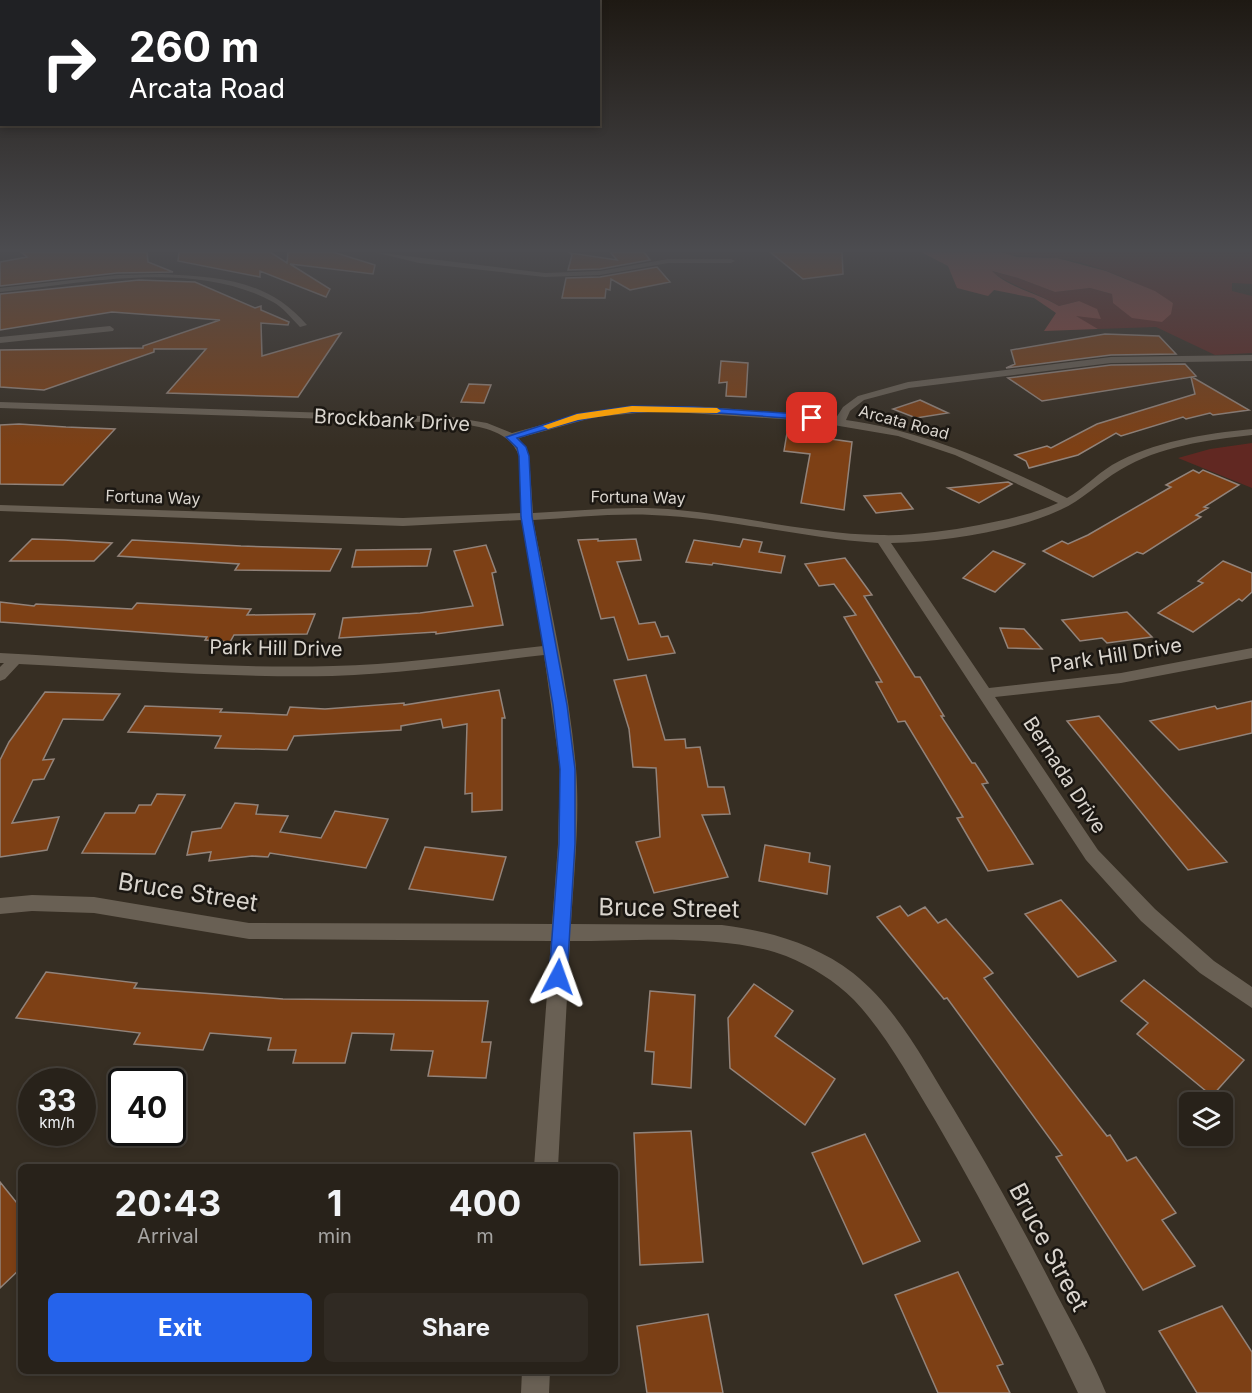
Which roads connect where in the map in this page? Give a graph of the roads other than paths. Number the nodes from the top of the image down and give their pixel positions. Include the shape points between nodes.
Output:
1 (297, 317) edge
2 (303, 325) dead end
3 (110, 329) dead end
4 (0, 340) edge
5 (1252, 358) edge
6 (0, 405) edge
7 (840, 421) junction
8 (1252, 432) edge
9 (510, 437) junction
10 (1067, 503) junction
11 (0, 508) edge
12 (527, 517) junction
13 (882, 539) junction
14 (551, 650) junction
15 (1252, 653) edge
16 (8, 659) edge
17 (0, 676) edge
18 (985, 693) junction
19 (0, 906) edge
20 (561, 933) junction
21 (1252, 999) edge
22 (546, 1164) edge
23 (536, 1374) edge
24 (535, 1393) edge
25 (1092, 1393) edge

1 - 2 street
3 - 4 street
5 - 7 street via 1111,360 908,385 861,398 846,409
6 - 9 street, Brockbank Drive via 452,420 486,426
7 - 9 street, Arcata Road via 694,409 632,409 577,417
7 - 10 street, Arcata Road via 941,446
8 - 10 street, Fortuna Way via 1194,440 1141,456
9 - 12 street via 523,452
10 - 13 street, Fortuna Way via 1001,524
11 - 12 street, Fortuna Way via 339,521
12 - 13 street, Fortuna Way via 606,511 667,512
12 - 14 street
13 - 18 street, Bernada Drive
14 - 16 street, Park Hill Drive via 335,671
14 - 20 street via 568,769
15 - 18 street, Park Hill Drive via 1121,678
16 - 17 street
18 - 21 street, Bernada Drive via 1106,872 1177,941
19 - 20 street, Bruce Street via 90,904 249,931
20 - 22 street
20 - 25 street, Bruce Street via 744,935 791,947 847,982 904,1048 970,1157
23 - 24 street

